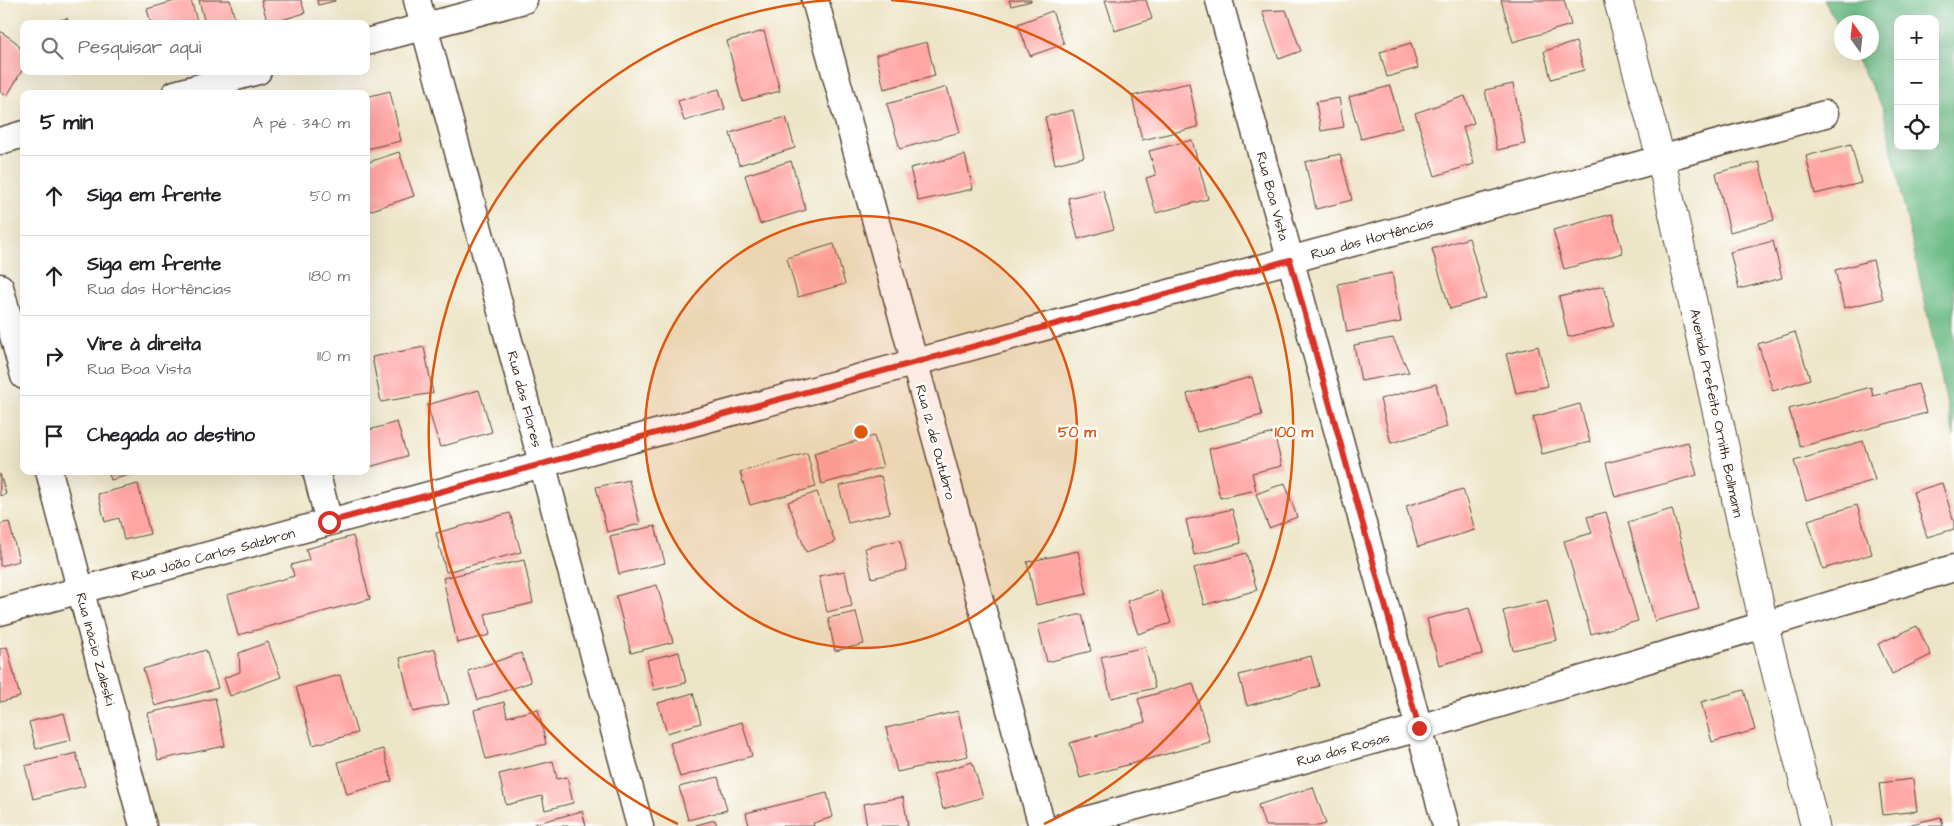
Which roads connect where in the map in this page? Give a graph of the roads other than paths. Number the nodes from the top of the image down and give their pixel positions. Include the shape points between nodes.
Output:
1 (417, 0) edge
2 (524, 0) edge
3 (815, 0) edge
4 (1219, 0) edge
5 (1618, 0) edge
6 (424, 27) junction
7 (370, 41) edge
8 (248, 75) edge
9 (214, 89) edge
10 (1825, 114) dead end
11 (20, 135) edge
12 (0, 141) edge
13 (1661, 159) junction
14 (1290, 260) junction
15 (0, 287) edge
16 (20, 361) edge
17 (914, 362) junction
18 (542, 464) junction
19 (50, 475) edge
20 (317, 475) edge
21 (329, 522) junction
22 (1954, 568) edge
23 (80, 590) junction
24 (0, 612) edge
25 (1764, 625) junction
26 (1419, 728) junction
27 (143, 826) edge
28 (640, 826) edge
29 (1042, 826) edge
30 (1064, 826) edge
31 (1446, 826) edge
32 (1815, 826) edge

1 - 6 street, Rua das Flores
2 - 6 street
3 - 17 street, Rua 12 de Outubro
4 - 14 street, Rua Boa Vista
5 - 13 street, Avenida Prefeito Ornith Bollmann
6 - 7 street
6 - 18 street, Rua das Flores
8 - 9 street
10 - 13 street, Rua das Hortências
11 - 12 street
13 - 14 street, Rua das Hortências
13 - 25 street, Avenida Prefeito Ornith Bollmann
14 - 17 street, Rua das Hortências
14 - 26 street, Rua Boa Vista
15 - 16 street
17 - 18 street, Rua das Hortências
17 - 29 street, Rua 12 de Outubro
18 - 21 street, Rua João Carlos Salzbron
18 - 28 street, Rua das Flores
19 - 23 street, Rua Inácio Zaleski
20 - 21 street
21 - 23 street, Rua João Carlos Salzbron
22 - 25 street, Rua das Rosas
23 - 24 street, Rua João Carlos Salzbron
23 - 27 street, Rua Inácio Zaleski
25 - 26 street, Rua das Rosas
25 - 32 street, Avenida Prefeito Ornith Bollmann
26 - 30 street, Rua das Rosas
26 - 31 street, Rua Boa Vista

